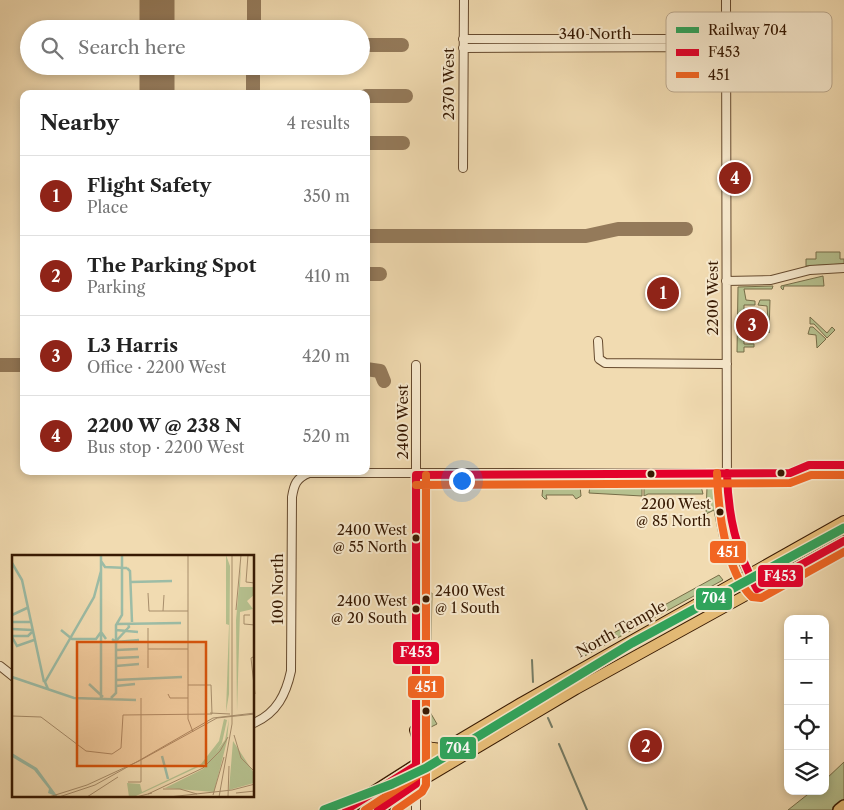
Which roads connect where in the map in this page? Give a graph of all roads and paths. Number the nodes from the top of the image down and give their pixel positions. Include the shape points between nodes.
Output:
1 (464, 0) edge
2 (666, 40) edge
3 (463, 43) junction
4 (666, 47) edge
5 (726, 92) edge
6 (463, 168) dead end
7 (844, 268) edge
8 (726, 281) junction
9 (598, 341) dead end
10 (727, 364) junction
11 (416, 365) dead end
12 (844, 465) edge
13 (727, 473) junction
14 (790, 473) junction
15 (370, 474) edge
16 (305, 475) edge
17 (416, 475) junction
18 (844, 475) edge
19 (844, 520) edge
20 (844, 541) edge
21 (748, 574) junction
22 (757, 589) junction
23 (0, 666) edge
24 (12, 675) edge
25 (255, 722) edge
26 (415, 730) junction
27 (446, 748) junction
28 (415, 766) junction
29 (416, 784) junction
30 (844, 806) edge
31 (346, 810) edge
32 (378, 810) edge
33 (416, 810) edge
34 (839, 810) edge

1 - 3 street, 2370 West
2 - 3 street, 340 North
3 - 4 street, 340 North
3 - 6 street, 2370 West
5 - 8 street, 2200 West
7 - 8 street via 810,270 771,280
8 - 10 street, 2200 West
9 - 10 street via 599,359 605,363
10 - 13 street, 2200 West
11 - 17 street, 2400 West
12 - 14 street via 809,466
13 - 14 street
13 - 17 street
13 - 21 street, 2200 West via 730,527
14 - 18 street
15 - 17 street, 100 North
16 - 25 street, 100 North via 294,485 292,497 291,671 287,690 277,706
17 - 26 street, 2400 West
19 - 21 main road, North Temple
20 - 22 main road, North Temple
21 - 22 street, 2200 West
21 - 27 main road, North Temple
22 - 29 main road, North Temple via 526,718
23 - 24 street
26 - 27 main road via 424,745
26 - 28 street, 2400 West
27 - 28 main road, North Temple
28 - 29 street, 2400 West
28 - 31 highway
29 - 32 highway
29 - 33 street, 2400 West
30 - 34 highway

